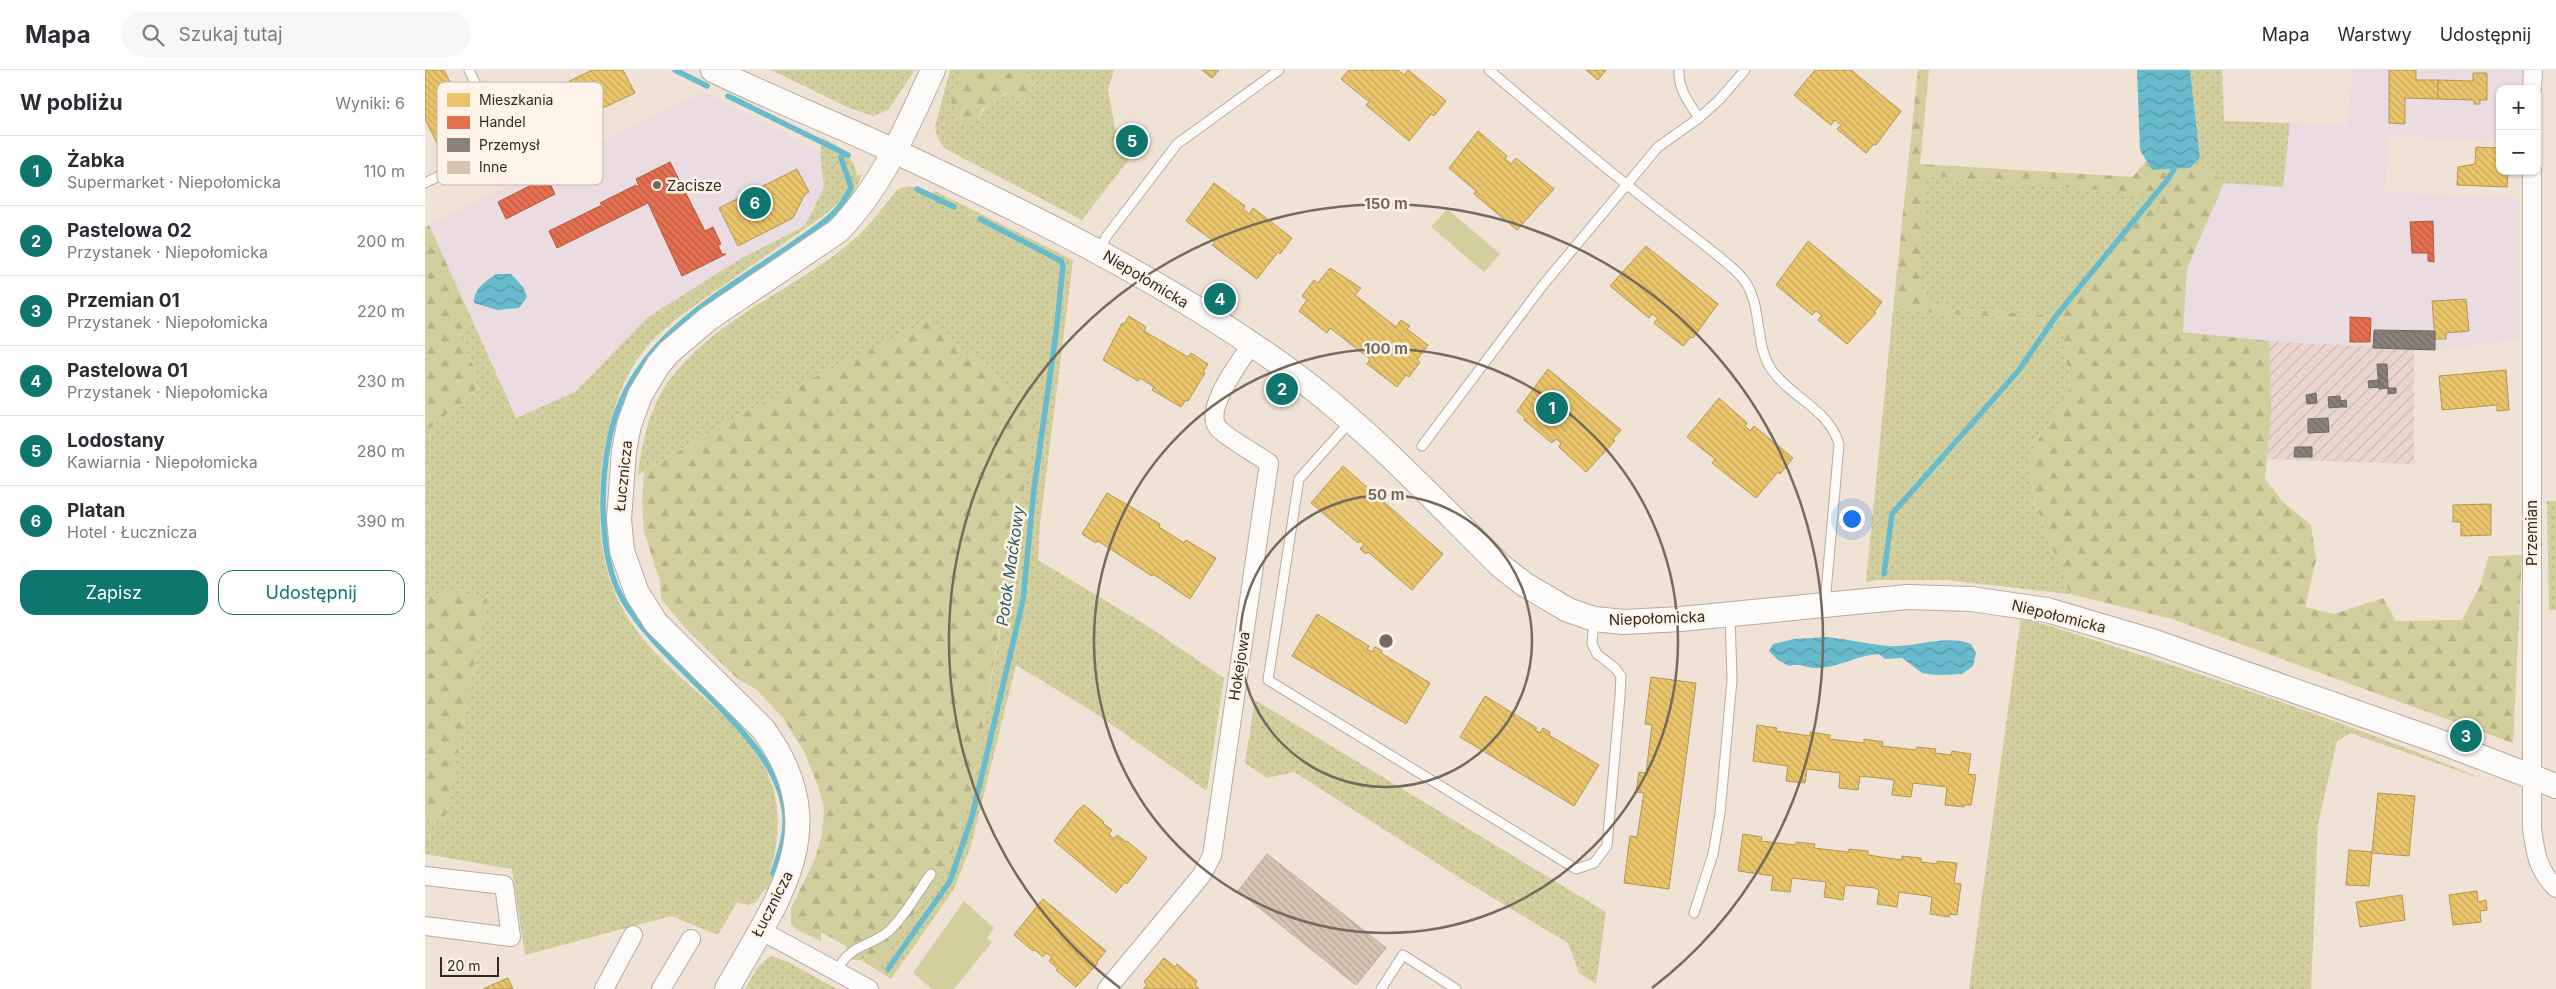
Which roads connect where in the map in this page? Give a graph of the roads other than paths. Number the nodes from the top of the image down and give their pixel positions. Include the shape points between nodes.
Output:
1 (469, 70) edge
2 (713, 70) edge
3 (933, 70) edge
4 (1279, 70) edge
5 (1489, 70) edge
6 (1679, 70) edge
7 (1745, 70) edge
8 (2533, 70) edge
9 (475, 82) edge
10 (2532, 85) edge
11 (1699, 118) junction
12 (894, 151) junction
13 (2532, 175) edge
14 (437, 177) edge
15 (425, 183) edge
16 (1627, 184) junction
17 (1099, 252) junction
18 (1251, 345) junction
19 (1352, 420) junction
20 (1422, 446) dead end
21 (1825, 604) junction
22 (1730, 614) junction
23 (1594, 619) junction
24 (2533, 776) junction
25 (2556, 786) edge
26 (931, 874) dead end
27 (425, 876) edge
28 (2556, 888) edge
29 (1694, 913) dead end
30 (425, 926) edge
31 (760, 930) junction
32 (633, 935) dead end
33 (691, 939) dead end
34 (837, 970) junction
35 (604, 989) edge
36 (661, 989) edge
37 (727, 989) edge
38 (869, 989) edge
39 (1107, 989) edge
40 (1381, 989) edge
41 (1456, 989) edge

1 - 9 lane
2 - 12 main road, Niepołomicka
3 - 12 main road, Łucznicza
4 - 17 lane via 1177,144 1106,237
5 - 16 lane
6 - 11 lane via 1685,97
7 - 11 lane
8 - 10 street
11 - 16 lane via 1658,147
12 - 17 main road, Niepołomicka
12 - 31 main road, Łucznicza via 859,210 838,232 708,319 669,352 640,395 624,451 619,519 622,551 637,593 656,623 763,729 777,748 796,798 798,839 789,875
13 - 24 street, Przemian
14 - 15 lane
16 - 20 lane via 1543,285
16 - 21 lane via 1738,273 1755,301 1770,368 1823,415 1836,433 1839,444
17 - 18 main road, Niepołomicka via 1191,305
18 - 19 main road, Niepołomicka via 1289,370
18 - 39 street, Hokejowa via 1218,398 1213,415 1218,428 1269,464 1212,856 1201,876
19 - 23 main road, Niepołomicka via 1503,567 1524,584 1568,610
19 - 23 lane via 1299,479 1268,680 1576,869 1594,863 1607,846 1620,696 1621,676 1597,654 1592,644
21 - 22 main road, Niepołomicka
21 - 24 main road, Niepołomicka via 1907,597 1971,599 2047,610 2152,641
22 - 23 main road, Niepołomicka via 1632,622
22 - 29 lane via 1732,680 1719,813 1713,854
24 - 25 main road, Niepołomicka
24 - 28 street, Przemian via 2535,856 2546,879
26 - 34 lane via 891,929 845,956
27 - 30 street via 504,885 511,937
31 - 34 street
31 - 37 main road, Łucznicza
32 - 35 street
33 - 36 street
34 - 38 street
40 - 41 lane via 1403,955

